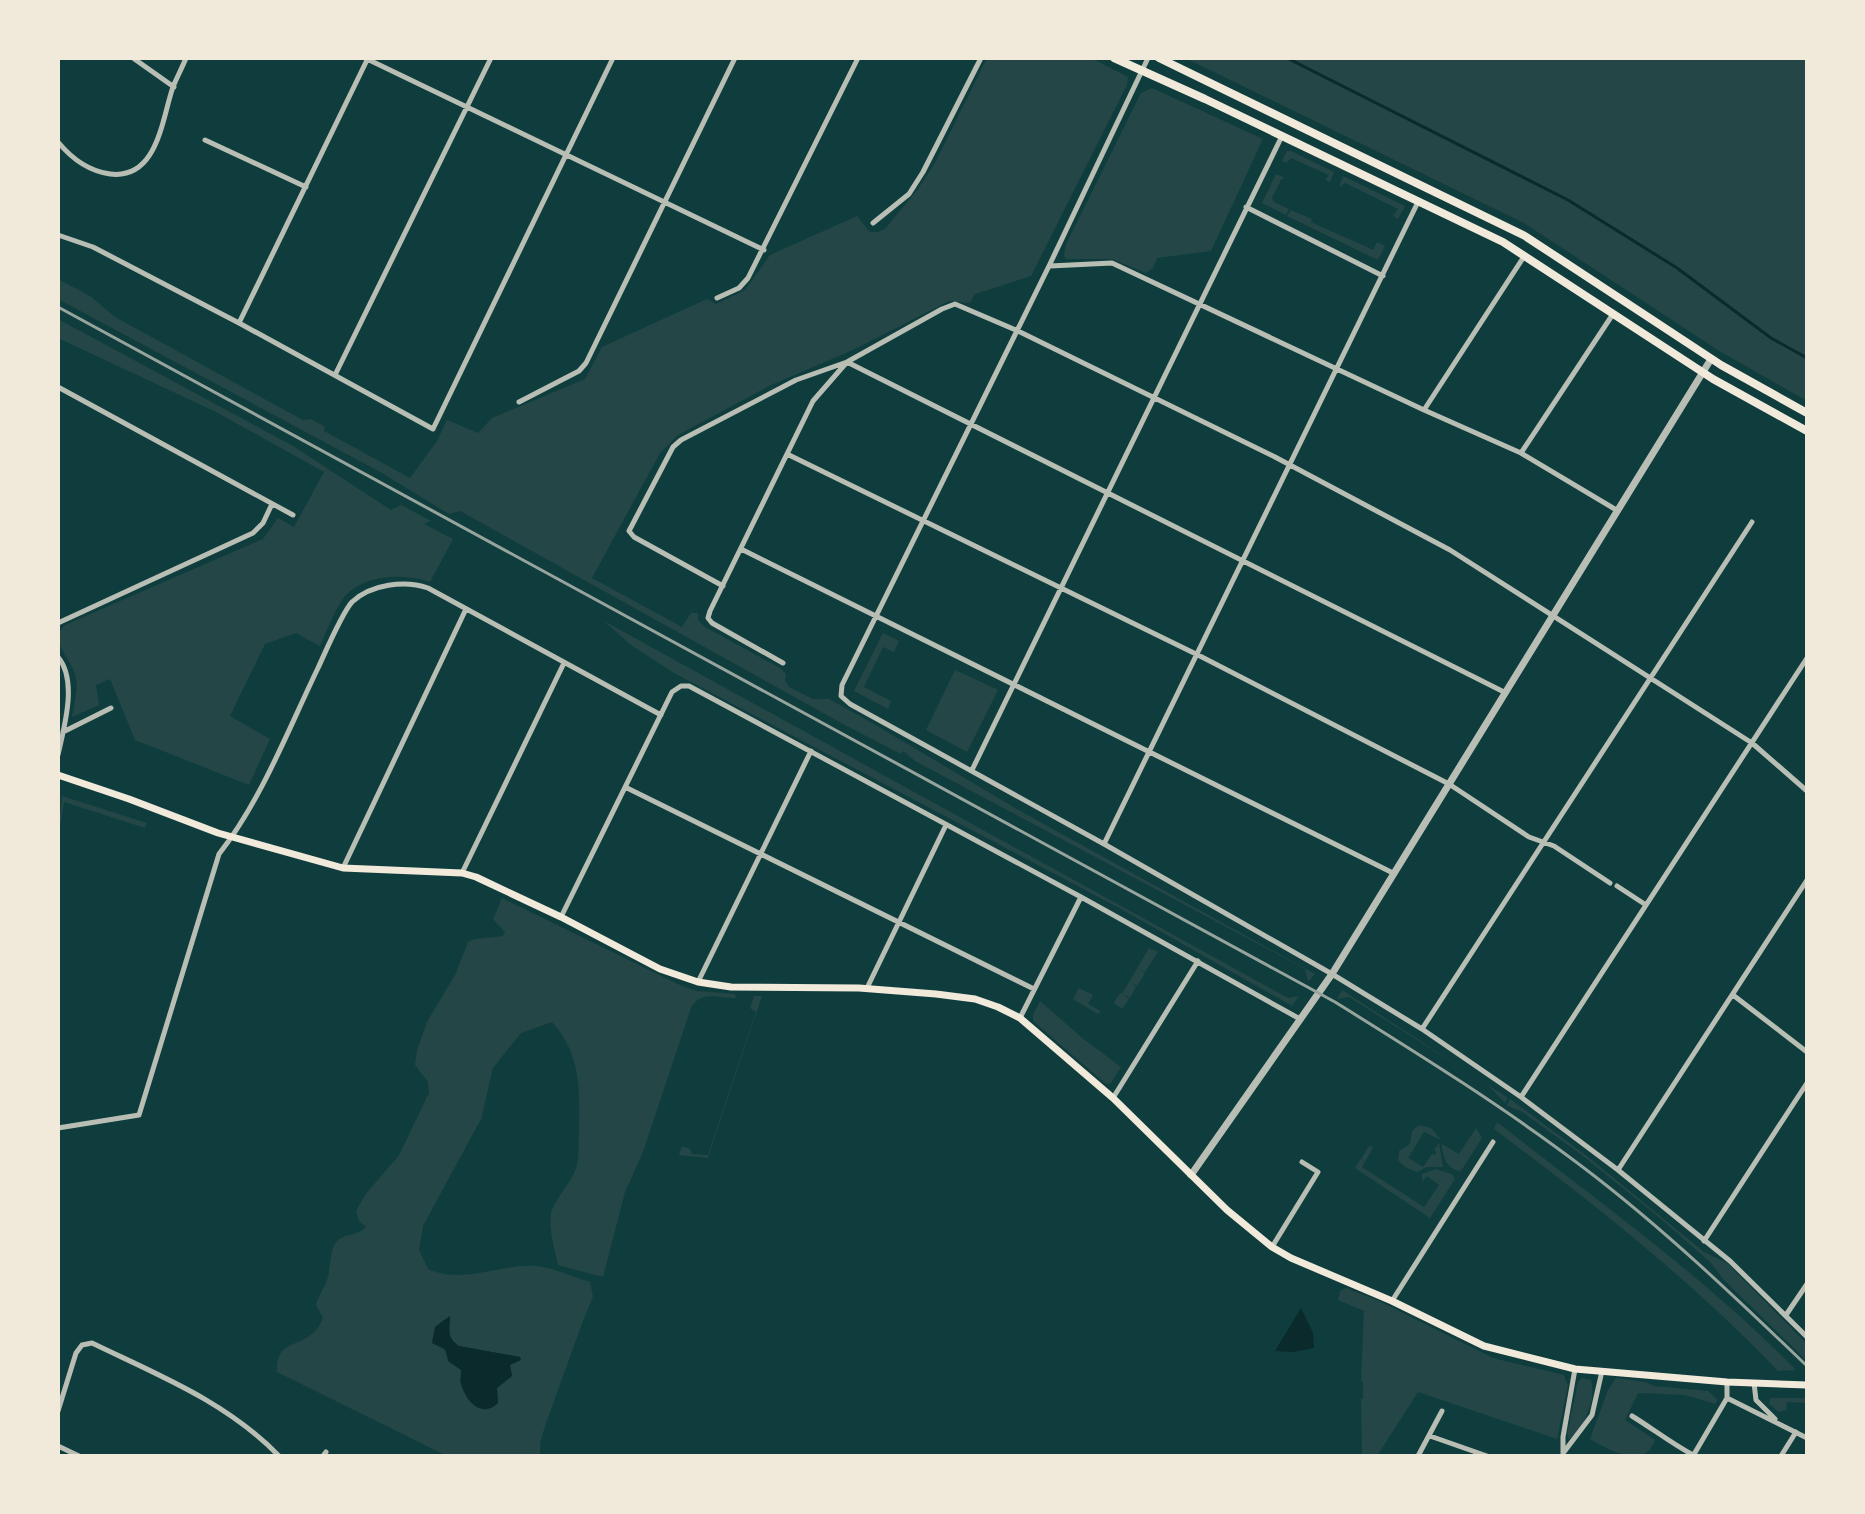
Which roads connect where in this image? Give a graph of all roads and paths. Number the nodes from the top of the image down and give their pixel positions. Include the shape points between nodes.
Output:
1 (133, 58) edge
2 (186, 58) edge
3 (367, 58) edge
4 (491, 58) edge
5 (613, 58) edge
6 (735, 58) edge
7 (858, 58) edge
8 (981, 58) edge
9 (1114, 58) edge
10 (1148, 58) edge
11 (1159, 58) edge
12 (1142, 71) junction
13 (174, 87) junction
14 (467, 107) junction
15 (1282, 136) junction
16 (205, 140) dead end
17 (58, 142) edge
18 (566, 155) junction
19 (306, 187) junction
20 (1418, 201) junction
21 (665, 203) junction
22 (1246, 207) junction
23 (873, 223) dead end
24 (58, 235) edge
25 (764, 250) junction
26 (1525, 255) junction
27 (1049, 266) junction
28 (1383, 276) junction
29 (717, 298) dead end
30 (1199, 303) junction
31 (1613, 314) junction
32 (239, 323) junction
33 (1018, 331) junction
34 (1711, 359) junction
35 (847, 362) junction
36 (1337, 370) junction
37 (1703, 373) junction
38 (335, 375) junction
39 (58, 387) edge
40 (1154, 398) junction
41 (519, 402) dead end
42 (1424, 410) junction
43 (1807, 413) edge
44 (971, 426) junction
45 (1807, 431) edge
46 (1521, 453) junction
47 (787, 454) junction
48 (1291, 466) junction
49 (1107, 493) junction
50 (272, 504) junction
51 (1618, 511) junction
52 (293, 515) dead end
53 (924, 521) junction
54 (1752, 522) dead end
55 (741, 549) junction
56 (1245, 560) junction
57 (723, 586) junction
58 (1061, 589) junction
59 (466, 609) junction
60 (1554, 615) junction
61 (878, 617) junction
62 (58, 623) edge
63 (1198, 655) junction
64 (58, 657) edge
65 (1807, 658) edge
66 (564, 663) junction
67 (783, 663) dead end
68 (1651, 678) junction
69 (1014, 684) junction
70 (1506, 693) junction
71 (111, 708) dead end
72 (661, 715) junction
73 (62, 732) junction
74 (1752, 743) junction
75 (811, 751) junction
76 (1150, 753) junction
77 (58, 755) edge
78 (972, 770) junction
79 (58, 775) edge
80 (1449, 784) junction
81 (625, 787) junction
82 (1807, 791) edge
83 (946, 825) junction
84 (231, 837) junction
85 (1544, 842) junction
86 (1104, 844) junction
87 (761, 854) junction
88 (343, 868) junction
89 (462, 873) junction
90 (1393, 873) junction
91 (1807, 880) edge
92 (1610, 883) dead end
93 (1617, 886) dead end
94 (1081, 897) junction
95 (1646, 905) junction
96 (561, 917) junction
97 (898, 922) junction
98 (1198, 961) junction
99 (1332, 974) junction
100 (698, 982) junction
101 (867, 988) junction
102 (1034, 989) junction
103 (1733, 995) junction
104 (1020, 1018) junction
105 (1300, 1019) junction
106 (1422, 1029) junction
107 (1807, 1052) edge
108 (1807, 1083) edge
109 (1521, 1097) junction
110 (1113, 1098) junction
111 (58, 1128) edge
112 (1493, 1142) dead end
113 (1302, 1162) dead end
114 (1618, 1170) junction
115 (1191, 1175) junction
116 (1704, 1241) junction
117 (1272, 1247) junction
118 (1807, 1284) edge
119 (1392, 1301) junction
120 (1786, 1315) junction
121 (1807, 1331) edge
122 (1807, 1337) edge
123 (1575, 1369) junction
124 (1602, 1371) junction
125 (1727, 1382) junction
126 (1754, 1383) junction
127 (1807, 1385) edge
128 (1727, 1398) junction
129 (58, 1411) edge
130 (1442, 1411) dead end
131 (1632, 1416) dead end
132 (1778, 1422) junction
133 (1796, 1432) junction
134 (1430, 1436) junction
135 (1807, 1438) edge
136 (58, 1446) edge
137 (1564, 1454) edge
138 (1693, 1455) edge
139 (79, 1456) edge
140 (279, 1456) edge
141 (1418, 1456) edge
142 (1487, 1456) edge
143 (1781, 1456) edge

1 - 13 street
2 - 13 street
3 - 14 street
3 - 19 street
4 - 14 street
5 - 18 street
6 - 21 street
7 - 25 street
8 - 23 street via 909,194
9 - 12 main road
10 - 12 street
11 - 34 main road via 1525,236
12 - 15 main road
12 - 27 street
13 - 17 street via 153,151 139,167 121,174 91,169
14 - 18 street
14 - 38 street
15 - 20 main road
15 - 22 street
16 - 19 street
18 - 21 street
18 - 38 street via 433,429
19 - 32 street
20 - 26 main road
20 - 28 street
21 - 25 street
21 - 41 street via 586,363
22 - 28 street
22 - 30 street
24 - 32 street via 93,247
25 - 29 street via 743,284
26 - 31 main road
26 - 42 street
27 - 30 street via 1112,263
27 - 33 street
28 - 36 street
30 - 36 street
30 - 40 street
31 - 37 main road
31 - 46 street
32 - 38 street
33 - 35 street via 955,304
33 - 40 street
33 - 44 street
34 - 37 street
34 - 43 main road
35 - 44 street
35 - 47 street via 813,401
35 - 57 street via 796,380 673,447 629,531
36 - 42 street
36 - 48 street
37 - 45 main road
37 - 51 street
39 - 50 street
40 - 48 street
40 - 49 street
42 - 46 street
44 - 49 street
44 - 53 street
46 - 51 street
47 - 53 street
47 - 55 street
48 - 56 street
48 - 60 street via 1440,544
49 - 56 street
49 - 58 street
50 - 52 street
50 - 62 street via 253,533
51 - 60 street
53 - 58 street
53 - 61 street
54 - 68 street
55 - 57 street
55 - 61 street
56 - 63 street
56 - 70 street
57 - 67 street via 708,618
58 - 63 street
58 - 69 street
59 - 66 street
59 - 84 street via 428,588 403,583 351,603
59 - 88 street
60 - 68 street
60 - 70 street
61 - 69 street
61 - 78 street via 841,696
63 - 76 street
63 - 80 street
64 - 73 street via 68,683
65 - 74 street
66 - 72 street
66 - 89 street
68 - 74 street
68 - 85 street
69 - 76 street
69 - 78 street
70 - 80 street
71 - 73 street
72 - 75 street via 672,692 689,686
72 - 81 street
73 - 77 street
74 - 82 street
74 - 95 street
75 - 83 street
75 - 87 street
76 - 86 street
76 - 90 street
78 - 86 street
79 - 84 main road
80 - 85 street
80 - 90 street
81 - 87 street
81 - 96 street
83 - 94 street
83 - 97 street
84 - 88 main road
84 - 111 street via 219,854 139,1115
85 - 92 street
85 - 106 street
86 - 99 street
87 - 97 street
87 - 100 street
88 - 89 main road
89 - 96 main road
90 - 99 street
91 - 103 street
93 - 95 street
94 - 98 street
94 - 102 street
95 - 109 street
96 - 100 main road via 660,969
97 - 101 street
97 - 102 street
98 - 105 street
98 - 110 street
99 - 105 street
99 - 106 street
100 - 101 main road
101 - 104 main road via 975,999
102 - 104 street
103 - 107 street
103 - 114 street
104 - 110 main road
105 - 115 street
106 - 109 street
108 - 116 street
109 - 114 street
110 - 115 main road
112 - 119 street
113 - 117 street via 1318,1172
114 - 116 street
115 - 117 main road
116 - 120 street
117 - 119 main road
118 - 120 street
119 - 123 main road via 1484,1346
120 - 121 street
120 - 122 street
123 - 124 main road
123 - 137 street
124 - 125 main road
124 - 137 street via 1592,1415
125 - 126 main road
125 - 128 street
126 - 127 main road
126 - 132 street via 1756,1400
128 - 132 street
128 - 138 street
129 - 140 street via 76,1353 92,1343 210,1400
130 - 134 street
131 - 138 street
132 - 133 street
133 - 135 street
133 - 143 street
134 - 141 street
134 - 142 street
136 - 139 street

